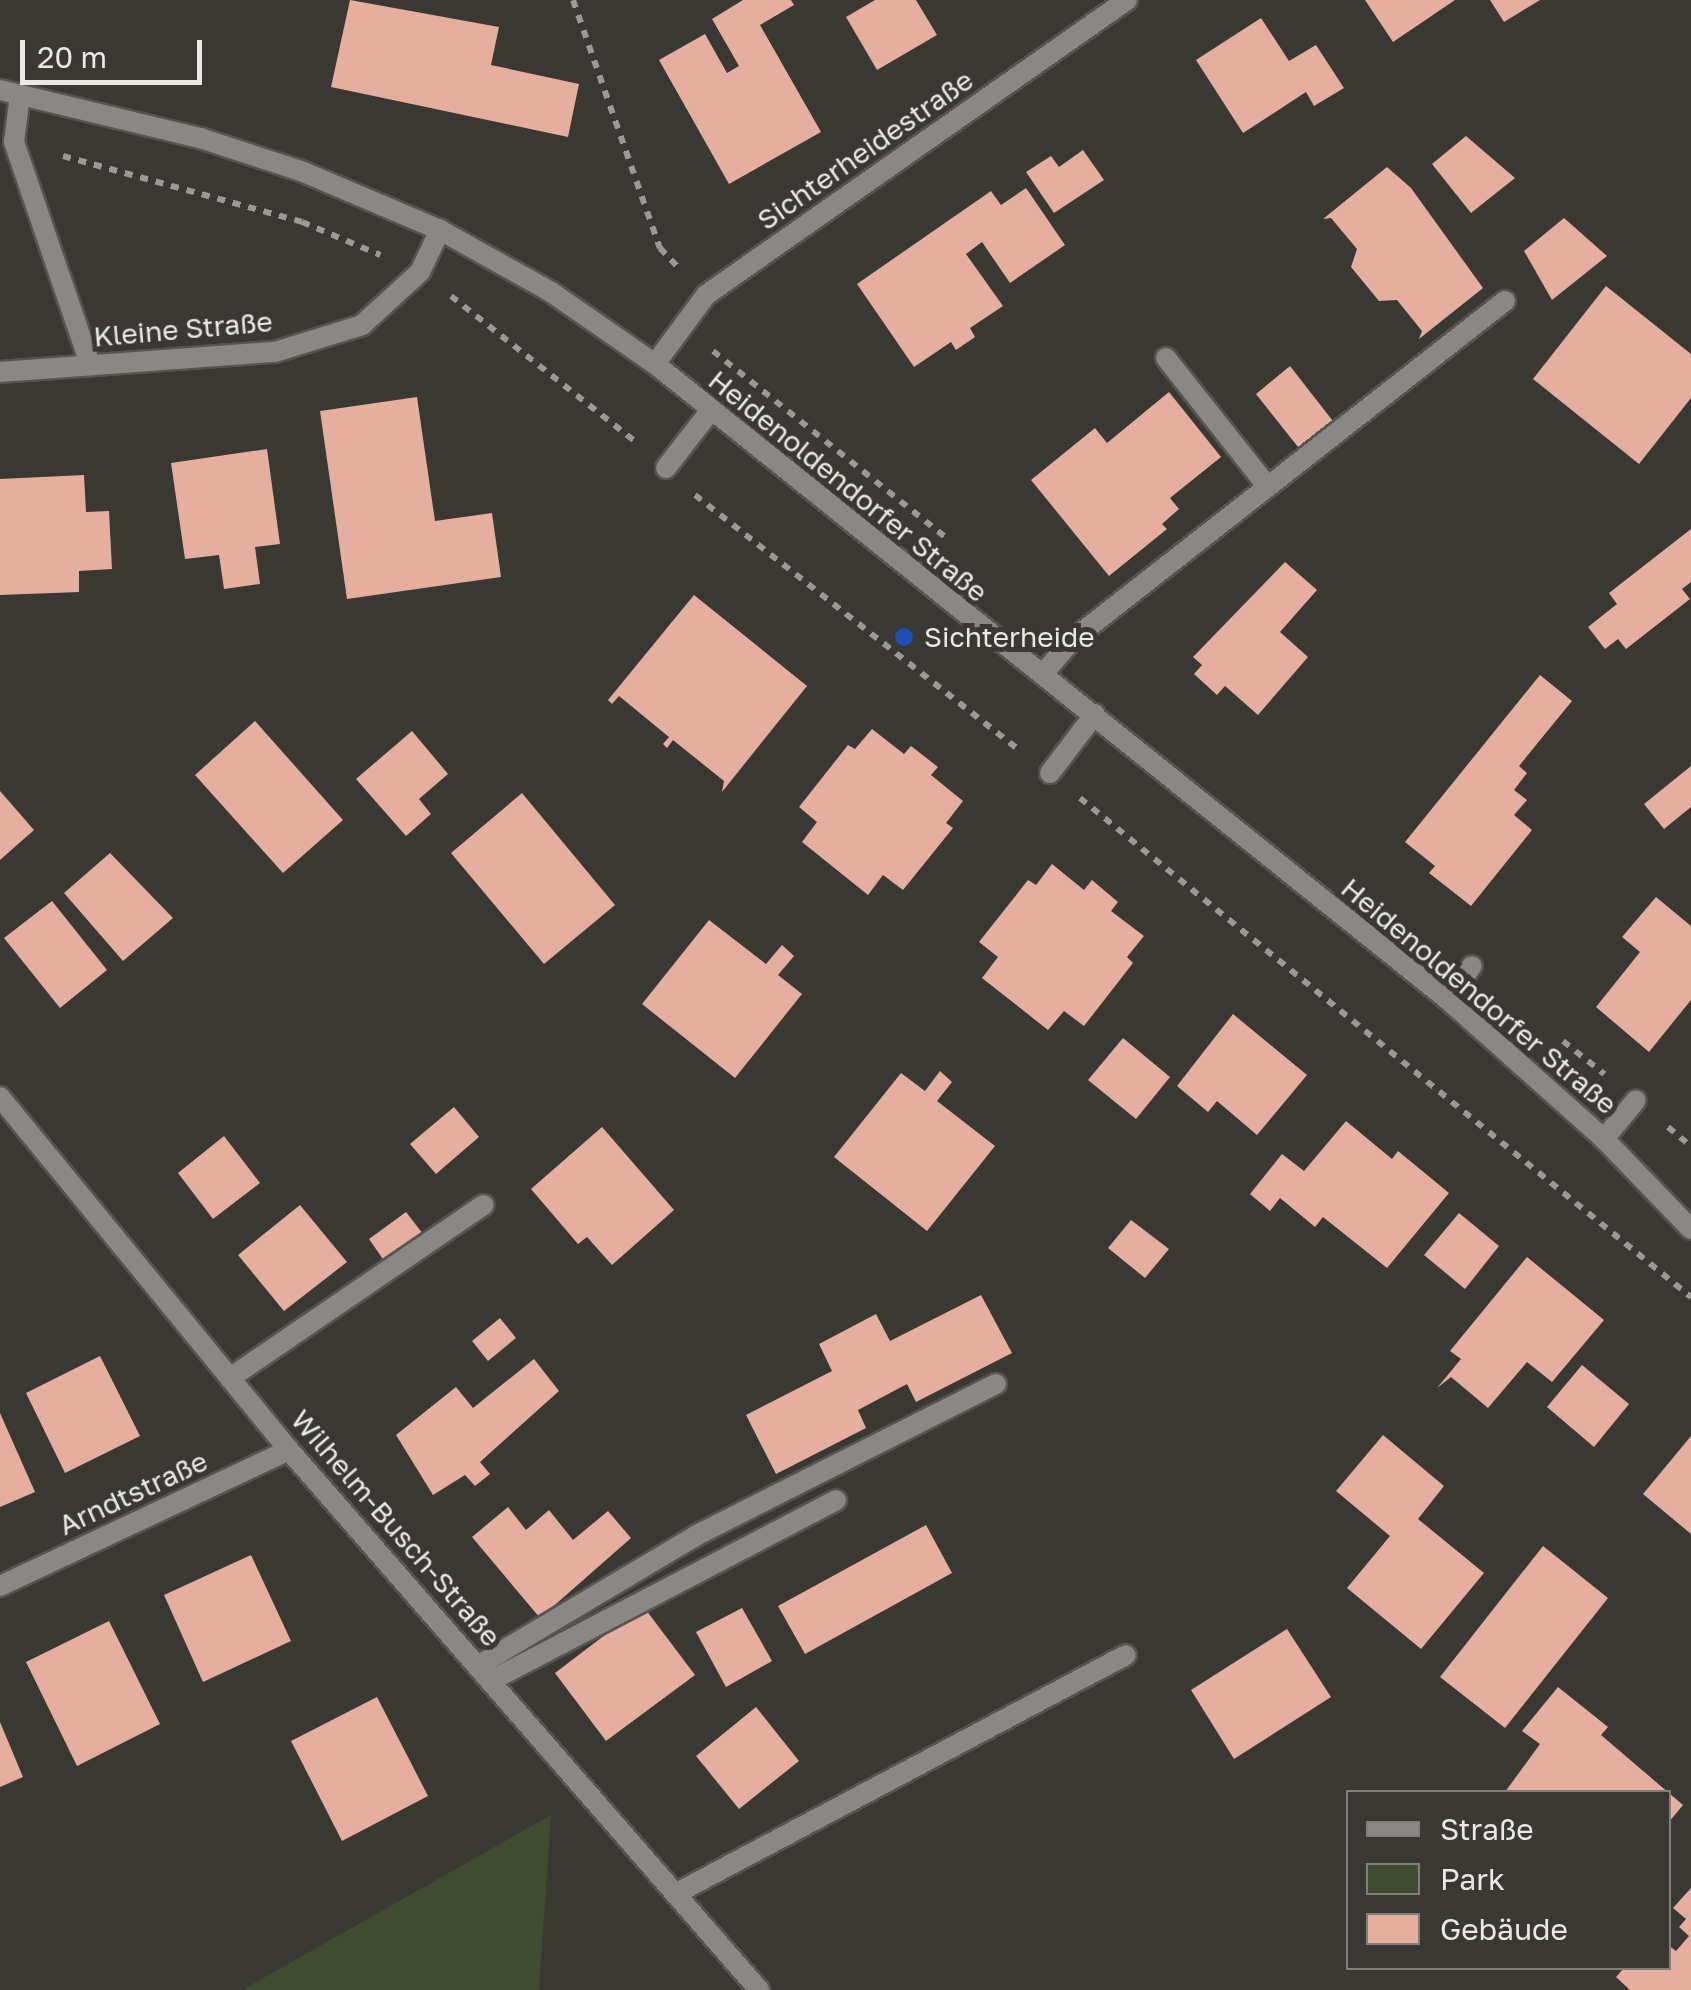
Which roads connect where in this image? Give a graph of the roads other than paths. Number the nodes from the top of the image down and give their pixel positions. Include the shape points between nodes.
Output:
1 (1126, 0) edge
2 (10, 92) edge
3 (440, 230) junction
4 (1505, 300) dead end
5 (1166, 358) dead end
6 (90, 364) junction
7 (655, 364) junction
8 (0, 372) edge
9 (711, 410) junction
10 (666, 468) dead end
11 (1268, 487) junction
12 (1043, 674) junction
13 (1095, 714) junction
14 (1050, 773) dead end
15 (1472, 966) dead end
16 (1447, 999) junction
17 (0, 1097) edge
18 (1636, 1100) road end
19 (1604, 1139) junction
20 (484, 1205) dead end
21 (1691, 1229) edge
22 (230, 1378) junction
23 (996, 1384) dead end
24 (289, 1450) junction
25 (836, 1500) dead end
26 (0, 1586) edge
27 (1126, 1655) dead end
28 (487, 1672) junction
29 (675, 1894) junction
30 (758, 1990) edge

1 - 7 street, Sichterheidestraße via 706,295
2 - 3 street, Heidenoldendorfer Straße via 300,170
2 - 6 street via 14,142
3 - 6 street, Kleine Straße via 420,272 362,325 275,352
3 - 7 street, Heidenoldendorfer Straße via 551,292
4 - 11 street
5 - 11 street
6 - 8 street, Kleine Straße
7 - 9 street, Heidenoldendorfer Straße
9 - 10 street
9 - 12 street, Heidenoldendorfer Straße
11 - 12 street via 1072,640
12 - 13 street, Heidenoldendorfer Straße
13 - 14 street
13 - 16 street, Heidenoldendorfer Straße
15 - 16 street
16 - 19 street, Heidenoldendorfer Straße
17 - 22 street, Wilhelm-Busch-Straße
18 - 19 street
19 - 21 street, Heidenoldendorfer Straße
20 - 22 street
22 - 24 street, Wilhelm-Busch-Straße
23 - 28 street via 697,1536
24 - 26 street, Arndtstraße
24 - 28 street, Wilhelm-Busch-Straße
25 - 28 street
27 - 29 street
28 - 29 street, Wilhelm-Busch-Straße
29 - 30 street, Wilhelm-Busch-Straße

